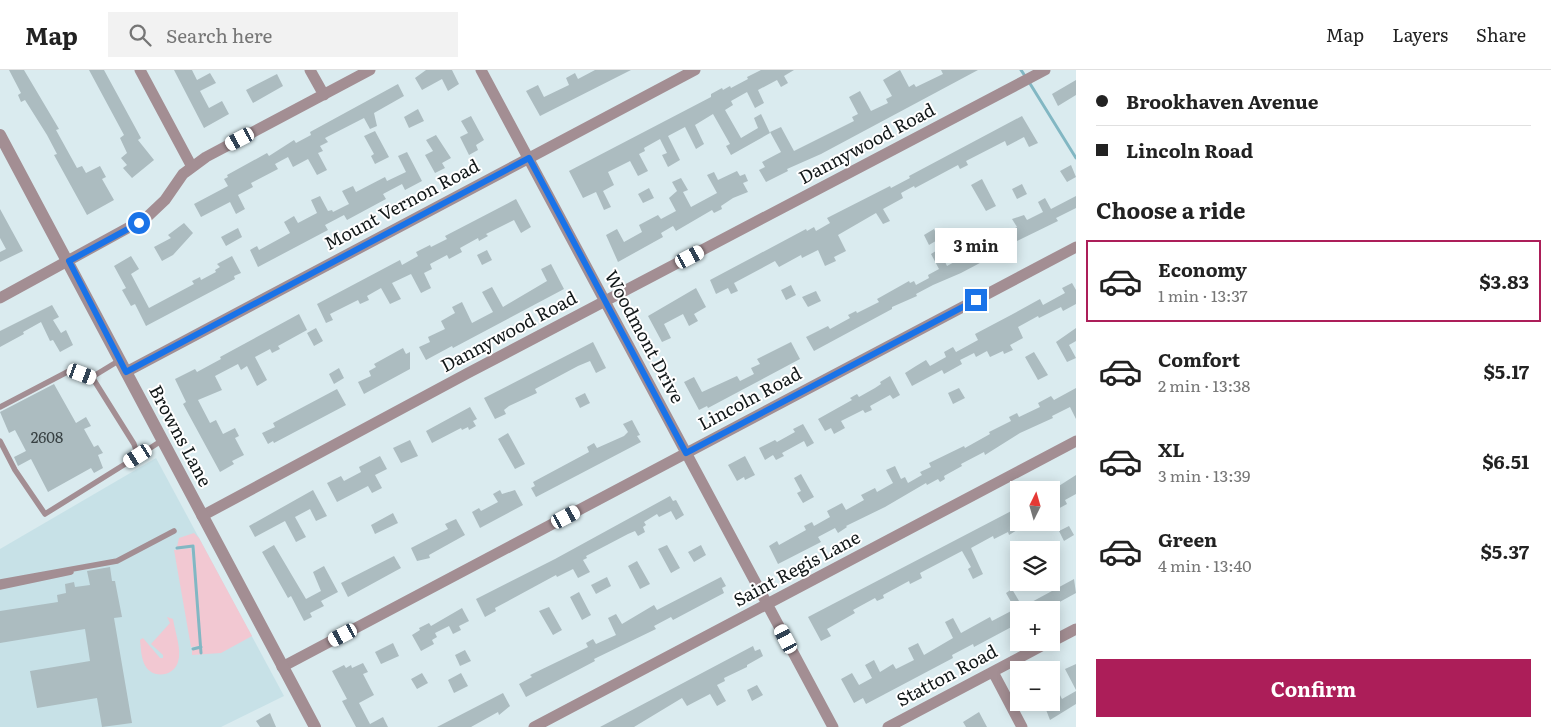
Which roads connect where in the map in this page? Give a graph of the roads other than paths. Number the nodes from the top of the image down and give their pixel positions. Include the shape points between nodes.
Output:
1 (140, 70) edge
2 (310, 70) edge
3 (370, 70) edge
4 (482, 70) edge
5 (695, 70) edge
6 (1045, 70) edge
7 (324, 94) junction
8 (0, 135) edge
9 (529, 158) junction
10 (192, 167) junction
11 (1076, 247) edge
12 (69, 261) junction
13 (0, 298) edge
14 (605, 302) junction
15 (120, 360) junction
16 (126, 372) junction
17 (92, 377) junction
18 (0, 407) edge
19 (0, 441) edge
20 (162, 441) junction
21 (1076, 441) edge
22 (686, 453) junction
23 (138, 456) junction
24 (202, 516) junction
25 (174, 531) dead end
26 (99, 564) junction
27 (0, 582) edge
28 (0, 587) edge
29 (767, 604) junction
30 (1076, 629) edge
31 (1060, 637) edge
32 (1033, 651) edge
33 (282, 667) junction
34 (993, 672) junction
35 (315, 727) edge
36 (534, 727) edge
37 (833, 727) edge
38 (888, 727) edge
39 (1022, 727) edge

1 - 10 street
2 - 7 street
3 - 7 street
4 - 9 street, Woodmont Drive
5 - 9 street, Mount Vernon Road
6 - 14 street, Dannywood Road
7 - 10 street
8 - 12 street, Browns Lane
9 - 14 street, Woodmont Drive
9 - 16 street, Mount Vernon Road
10 - 12 street via 146,218
11 - 22 street, Lincoln Road
12 - 13 street
12 - 15 street, Browns Lane
14 - 22 street, Woodmont Drive
14 - 24 street, Dannywood Road
15 - 16 street, Browns Lane
15 - 17 lane
16 - 20 street, Browns Lane
17 - 18 lane via 71,370
17 - 23 lane via 134,444
19 - 23 lane via 45,514
20 - 23 lane
20 - 24 street, Browns Lane
21 - 29 street, Saint Regis Lane
22 - 29 street, Woodmont Drive
22 - 33 street, Lincoln Road
24 - 33 street, Browns Lane
25 - 26 lane via 124,558
26 - 27 lane
26 - 28 lane
29 - 36 street, Saint Regis Lane
29 - 37 street, Woodmont Drive
30 - 31 street, Statton Road
32 - 34 street, Statton Road
33 - 35 street, Browns Lane
34 - 38 street, Statton Road
34 - 39 street

